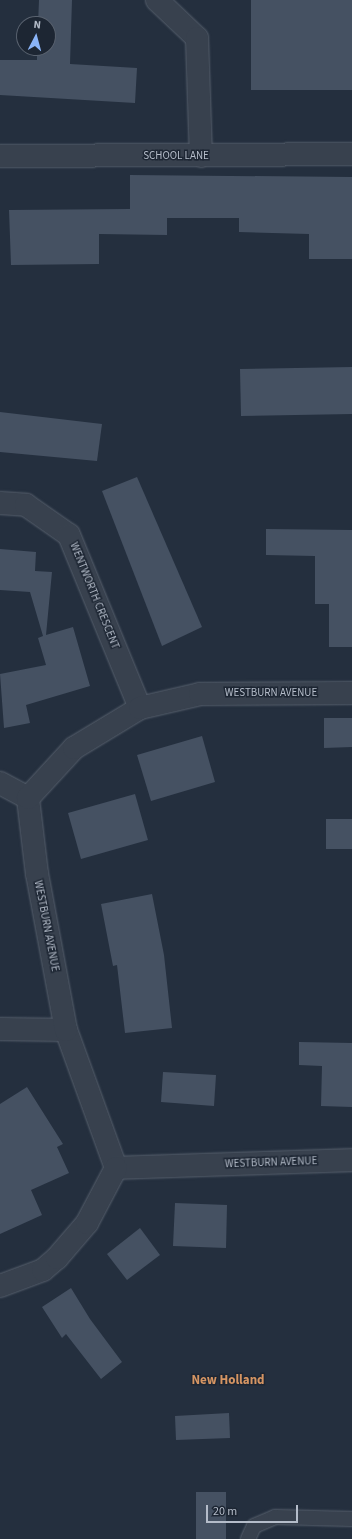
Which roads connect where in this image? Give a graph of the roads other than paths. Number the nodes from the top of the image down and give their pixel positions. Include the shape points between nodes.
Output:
1 (166, 3) edge
2 (352, 154) edge
3 (0, 156) edge
4 (201, 156) junction
5 (0, 503) edge
6 (352, 693) edge
7 (140, 708) junction
8 (0, 783) edge
9 (28, 798) junction
10 (0, 1029) edge
11 (66, 1030) junction
12 (352, 1160) edge
13 (116, 1168) junction
14 (0, 1286) edge
15 (352, 1519) edge
16 (248, 1539) edge

1 - 4 street via 197,38
2 - 4 street, SCHOOL LANE
3 - 4 street, SCHOOL LANE
5 - 7 street, WENTWORTH CRESCENT via 26,504 69,535
6 - 7 street, WESTBURN AVENUE via 200,694
7 - 9 street, WESTBURN AVENUE via 74,748
8 - 9 street
9 - 11 street, WESTBURN AVENUE via 37,874
10 - 11 street
11 - 13 street, WESTBURN AVENUE
12 - 13 street, WESTBURN AVENUE
13 - 14 street via 87,1223 57,1258 42,1270
15 - 16 lane via 276,1517 254,1526

